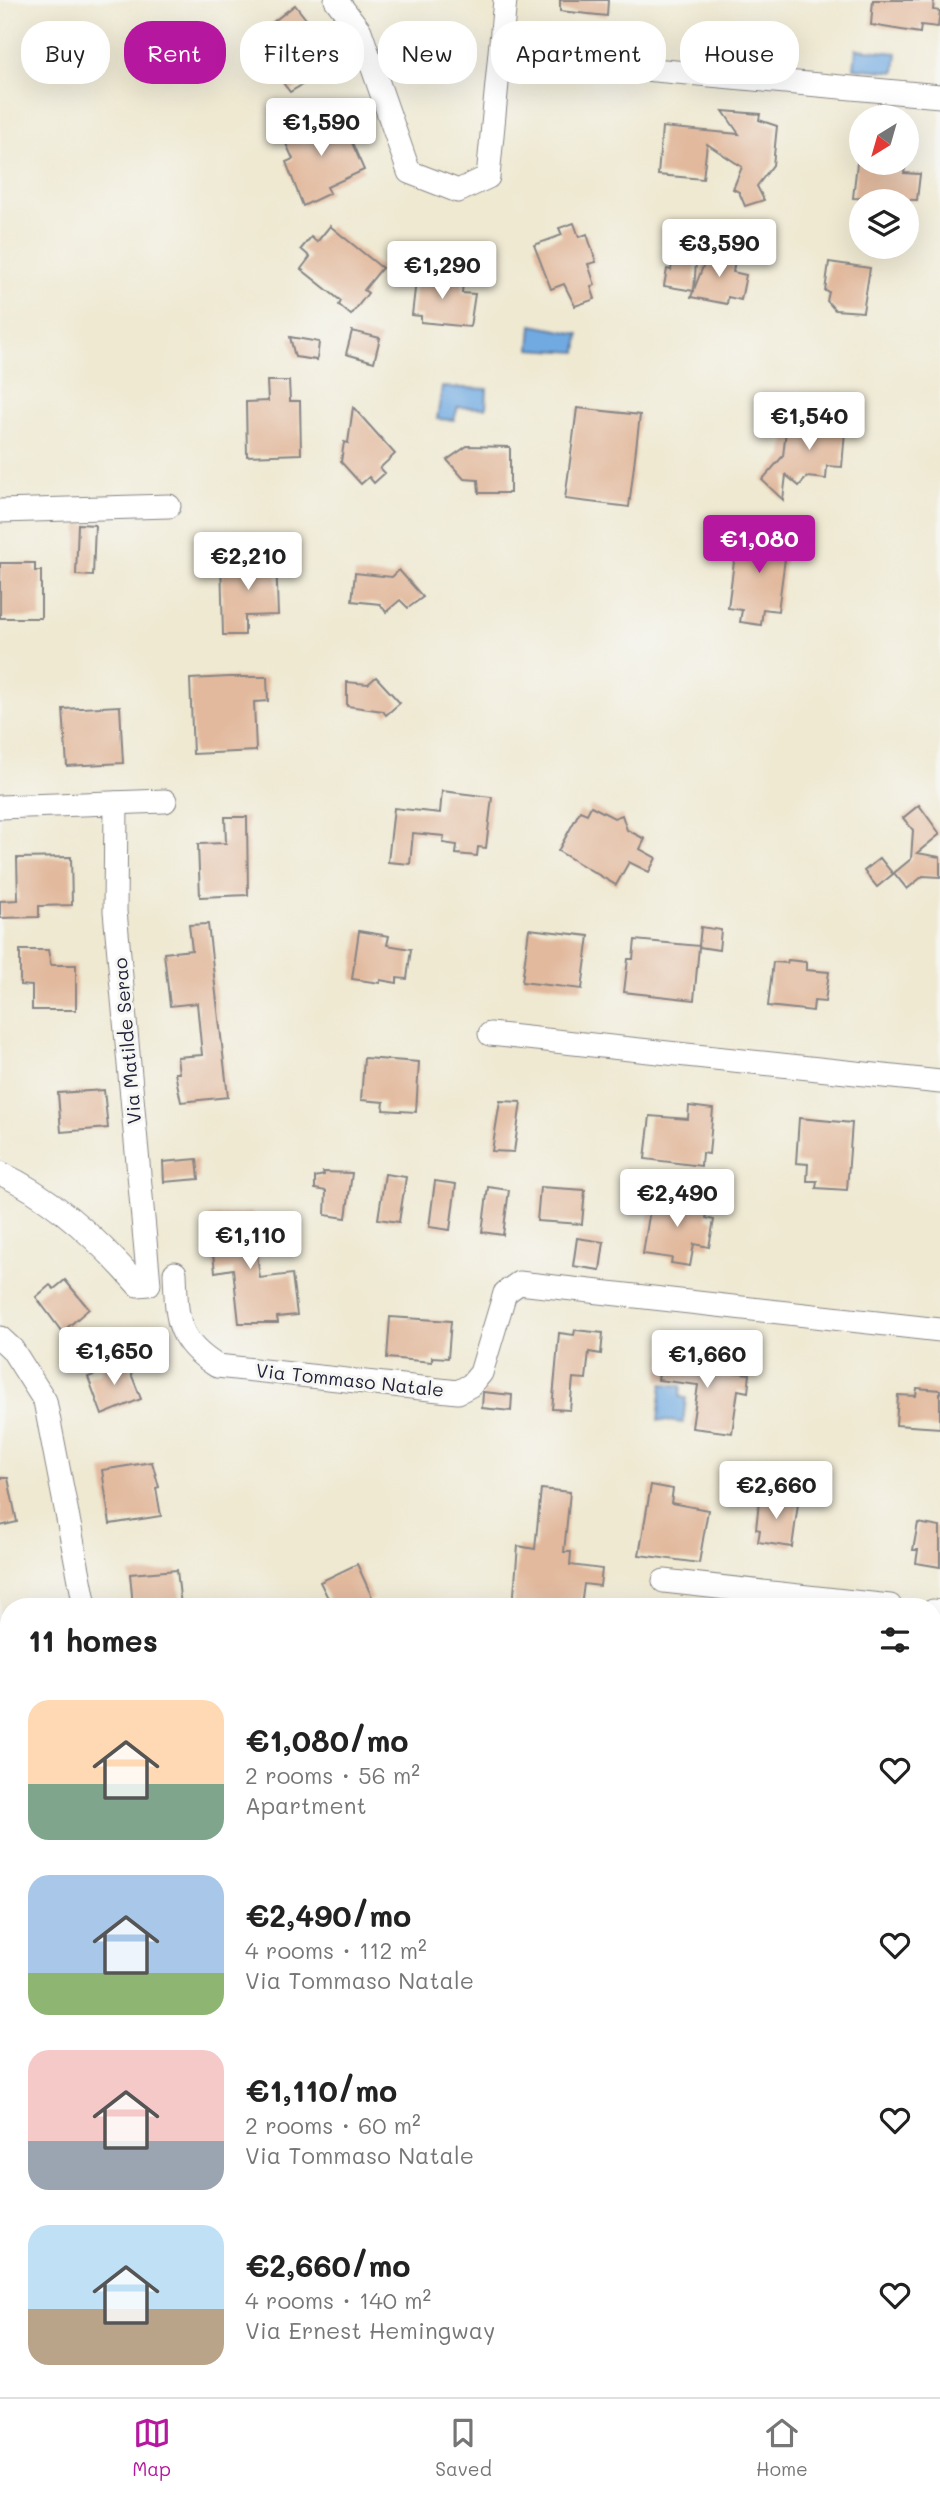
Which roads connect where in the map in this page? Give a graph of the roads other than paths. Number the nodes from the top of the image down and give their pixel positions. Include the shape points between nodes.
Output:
1 (336, 0) edge
2 (505, 0) edge
3 (503, 21) edge
4 (666, 71) edge
5 (497, 84) edge
6 (940, 96) edge
7 (169, 506) dead end
8 (0, 511) edge
9 (165, 801) dead end
10 (116, 803) junction
11 (0, 807) edge
12 (490, 1034) dead end
13 (940, 1083) edge
14 (0, 1173) edge
15 (175, 1273) dead end
16 (940, 1330) edge
17 (0, 1338) edge
18 (664, 1581) dead end
19 (83, 1598) edge
20 (818, 1598) edge

1 - 5 street via 360,31 409,172 458,191 488,177
2 - 3 street
4 - 6 street
7 - 8 street
9 - 10 street
10 - 11 street
10 - 14 street, Via Matilde Serao via 115,911 151,1280 148,1286 140,1286 61,1210 30,1187
12 - 13 street
15 - 16 street, Via Tommaso Natale via 177,1319 186,1339 217,1366 458,1392 481,1373 505,1293 519,1283
17 - 19 street via 45,1401
18 - 20 street

